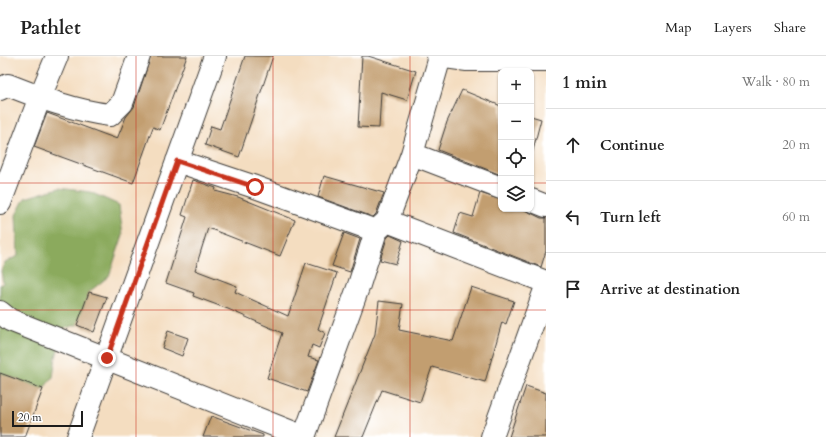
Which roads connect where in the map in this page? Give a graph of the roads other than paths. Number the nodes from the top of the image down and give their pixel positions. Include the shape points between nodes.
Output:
1 (57, 56) edge
2 (139, 56) edge
3 (215, 56) edge
4 (439, 56) edge
5 (467, 58) edge
6 (546, 60) edge
7 (0, 89) edge
8 (40, 97) junction
9 (412, 154) junction
10 (177, 161) junction
11 (498, 187) edge
12 (534, 201) edge
13 (0, 203) edge
14 (546, 206) edge
15 (381, 226) junction
16 (546, 282) edge
17 (546, 287) edge
18 (0, 312) edge
19 (107, 358) junction
20 (78, 437) edge
21 (304, 437) edge
22 (492, 437) edge

1 - 8 street
2 - 8 street via 122,104 110,115 94,114
3 - 10 street
4 - 5 street
4 - 9 street
5 - 6 street
7 - 8 street via 8,85
8 - 13 street
9 - 11 street
9 - 15 street
10 - 15 street
10 - 19 street
12 - 14 street
15 - 16 street
15 - 21 street
17 - 22 street
18 - 19 street via 10,320
19 - 20 street
19 - 21 street

